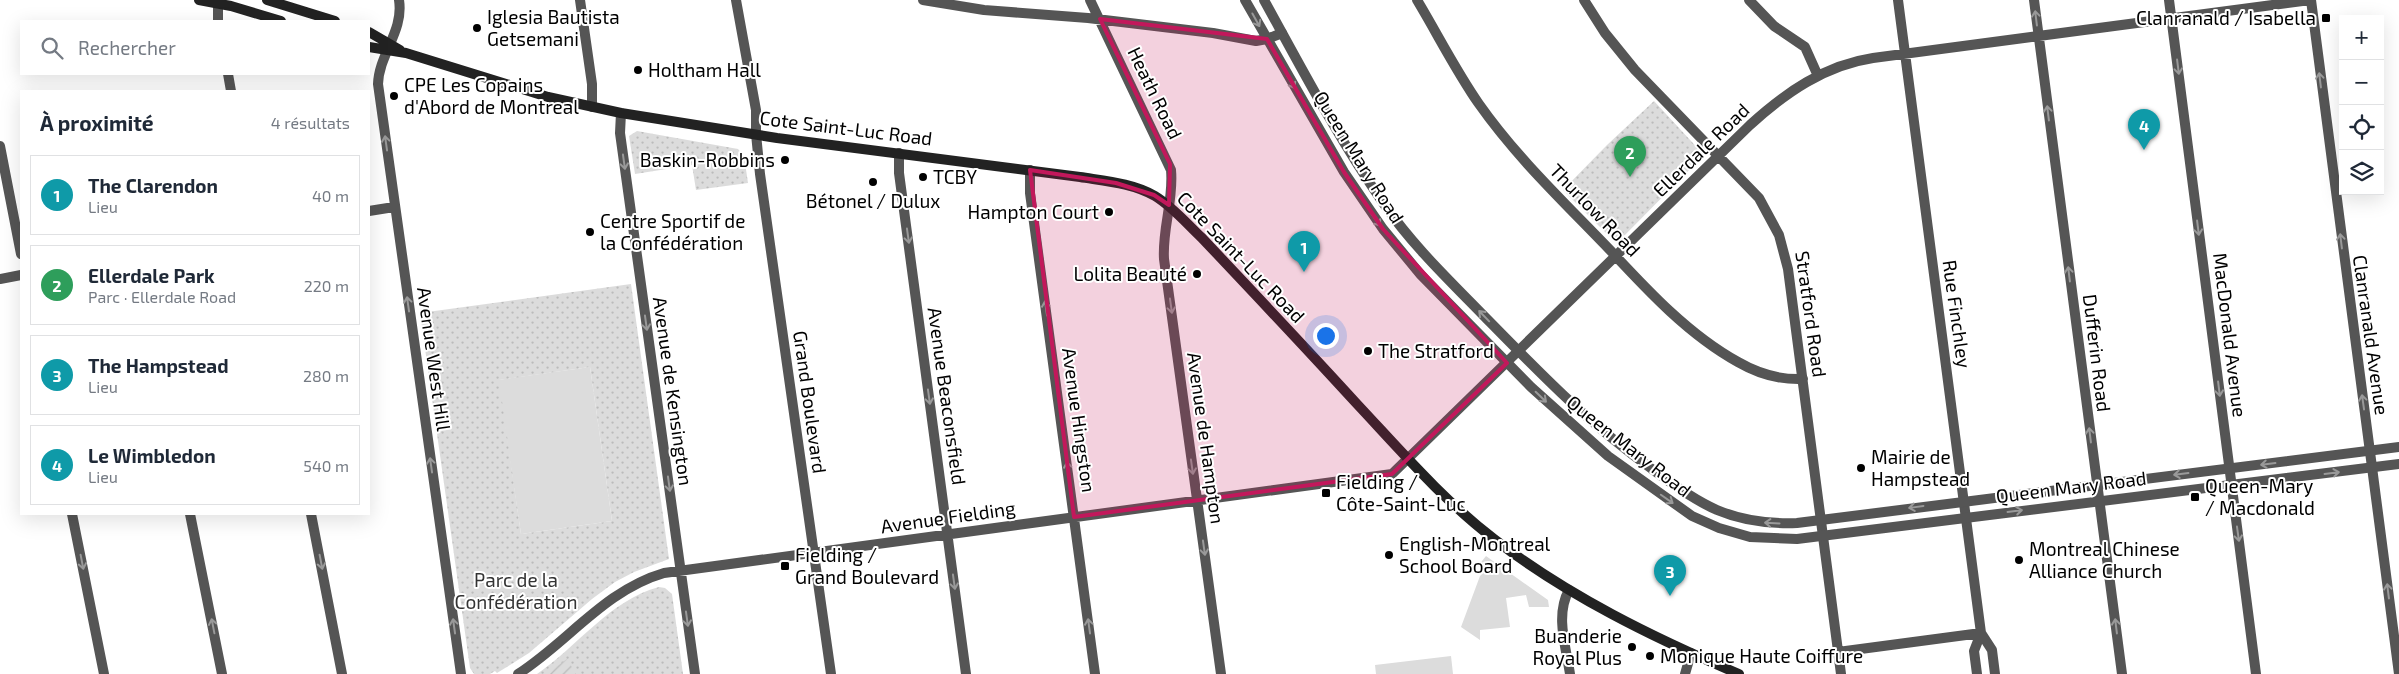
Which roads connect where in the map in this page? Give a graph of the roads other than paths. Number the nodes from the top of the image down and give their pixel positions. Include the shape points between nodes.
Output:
1 (199, 0) edge
2 (267, 0) edge
3 (399, 0) edge
4 (580, 0) edge
5 (736, 0) edge
6 (924, 0) edge
7 (1090, 0) edge
8 (1245, 0) edge
9 (1264, 0) edge
10 (1417, 0) edge
11 (1584, 0) edge
12 (1749, 0) edge
13 (1898, 0) edge
14 (2034, 0) edge
15 (2169, 0) edge
16 (2310, 0) edge
17 (218, 1) edge
18 (2171, 18) junction
19 (1100, 19) junction
20 (218, 20) edge
21 (278, 20) edge
22 (332, 20) edge
23 (370, 33) edge
24 (1282, 33) junction
25 (2038, 36) junction
26 (1267, 39) junction
27 (370, 47) edge
28 (389, 47) junction
29 (1905, 54) junction
30 (228, 75) edge
31 (1818, 76) junction
32 (231, 90) edge
33 (592, 107) junction
34 (621, 113) junction
35 (756, 134) junction
36 (0, 146) edge
37 (899, 153) junction
38 (1719, 156) junction
39 (1030, 170) junction
40 (1169, 206) junction
41 (394, 207) junction
42 (370, 211) edge
43 (20, 249) edge
44 (1616, 257) junction
45 (20, 275) edge
46 (0, 279) edge
47 (1518, 351) junction
48 (1506, 363) junction
49 (1803, 379) junction
50 (2399, 447) edge
51 (2369, 451) junction
52 (1409, 459) junction
53 (2399, 464) edge
54 (2229, 468) junction
55 (2372, 468) junction
56 (2097, 484) junction
57 (2231, 486) junction
58 (1197, 500) junction
59 (1964, 501) junction
60 (2099, 502) junction
61 (72, 515) edge
62 (190, 515) edge
63 (311, 515) edge
64 (1074, 517) junction
65 (1966, 517) junction
66 (1821, 520) junction
67 (948, 534) junction
68 (1823, 535) junction
69 (814, 552) junction
70 (681, 570) junction
71 (1570, 590) junction
72 (1981, 633) junction
73 (1838, 652) junction
74 (1691, 653) junction
75 (104, 674) edge
76 (222, 674) edge
77 (342, 674) edge
78 (461, 674) edge
79 (518, 674) edge
80 (694, 674) edge
81 (831, 674) edge
82 (966, 674) edge
83 (1095, 674) edge
84 (1221, 674) edge
85 (1570, 674) edge
86 (1685, 674) edge
87 (1739, 674) edge
88 (1841, 674) edge
89 (1977, 674) edge
90 (1995, 674) edge
91 (2122, 674) edge
92 (2256, 674) edge
93 (2399, 674) edge

1 - 17 main road
2 - 22 main road
3 - 28 street, Avenue West Hill via 400,18
4 - 33 street via 592,84
5 - 35 street, Grand Boulevard via 756,110
6 - 19 street via 984,10
7 - 19 street, Heath Road
8 -> 26 street, Queen Mary Road
9 - 24 street, Queen Mary Road
10 - 44 street, Thurlow Road via 1467,85 1501,132
11 - 38 street, Stratford Road via 1624,58
12 - 31 street via 1774,26 1805,47
13 - 29 street, Rue Finchley
25 -> 14 street, Dufferin Road
15 - 18 street, MacDonald Avenue
16 - 18 street, Ellerdale Road
51 -> 16 street, Clanranald Avenue
17 - 20 street
17 - 21 main road
18 - 25 street, Ellerdale Road
18 -> 54 street, MacDonald Avenue
19 - 26 street via 1256,41
19 - 40 street, Heath Road via 1170,164
23 - 28 main road, Cote Saint-Luc Road
24 - 26 street
47 -> 24 street, Queen Mary Road via 1389,212
25 - 29 street, Ellerdale Road
56 -> 25 street, Dufferin Road
26 -> 48 street, Queen Mary Road via 1344,172 1382,229 1421,275
27 - 28 main road, Cote Saint-Luc Road
28 - 33 main road, Cote Saint-Luc Road
41 -> 28 street, Avenue West Hill via 378,84
29 - 31 street, Ellerdale Road via 1855,61
29 - 59 street, Rue Finchley
30 - 32 street
31 - 38 street, Ellerdale Road via 1774,104
33 - 34 main road, Cote Saint-Luc Road
34 - 35 main road, Cote Saint-Luc Road
34 -> 70 street, Avenue de Kensington via 620,133
35 - 37 main road, Cote Saint-Luc Road
35 - 69 street, Grand Boulevard
36 - 43 street
37 - 39 main road, Cote Saint-Luc Road
37 -> 67 street, Avenue Beaconsfield via 899,173
38 - 44 street, Ellerdale Road
38 - 49 street, Stratford Road via 1759,198 1779,234 1787,260
39 - 40 main road, Cote Saint-Luc Road via 1125,185 1150,194
64 -> 39 street, Avenue Hingston via 1030,193
40 - 52 main road, Cote Saint-Luc Road
40 -> 58 street, Avenue de Hampton via 1164,259
41 - 42 street
78 -> 41 street, Avenue West Hill
44 - 47 street, Ellerdale Road
44 - 49 street, Thurlow Road via 1679,318 1730,357 1772,376
45 - 46 street
47 - 48 street, Ellerdale Road
66 -> 47 street, Queen Mary Road via 1785,524 1761,522 1727,514 1702,502 1610,437
48 - 52 street, Ellerdale Road
48 -> 68 street, Queen Mary Road via 1608,456 1692,516 1719,528 1761,538 1788,540
49 - 66 street, Stratford Road
50 - 51 street, Queen Mary Road
51 -> 54 street, Queen Mary Road
51 - 55 street, Clanranald Avenue
52 - 58 street, Avenue Fielding via 1395,472 1386,475
52 - 71 main road, Cote Saint-Luc Road via 1493,538
53 - 55 street, Queen Mary Road
54 -> 56 street, Queen Mary Road
54 - 57 street, MacDonald Avenue
57 -> 55 street, Queen Mary Road
93 -> 55 street, Clanranald Avenue
56 - 59 street, Queen Mary Road
56 - 60 street, Dufferin Road
57 - 60 street, Queen Mary Road
57 -> 92 street, MacDonald Avenue
58 - 64 street, Avenue Fielding
58 -> 84 street, Avenue de Hampton
59 - 65 street, Rue Finchley
59 -> 66 street, Queen Mary Road
65 -> 60 street, Queen Mary Road
91 -> 60 street, Dufferin Road
61 -> 75 street
76 -> 62 street
63 -> 77 street
64 - 67 street, Avenue Fielding
83 -> 64 street, Avenue Hingston
65 - 68 street, Queen Mary Road
65 - 72 street, Rue Finchley
66 - 68 street, Stratford Road
67 - 69 street, Avenue Fielding
67 -> 82 street, Avenue Beaconsfield
68 - 73 street, Stratford Road
69 - 70 street, Avenue Fielding
69 - 81 street, Grand Boulevard
70 - 79 street, Avenue Fielding via 648,578 614,596 546,655
70 -> 80 street, Avenue de Kensington
71 - 74 main road, Cote Saint-Luc Road
71 - 85 street via 1562,616
72 - 73 street
72 - 89 street via 1974,651
72 - 90 street via 1992,650
73 - 88 street, Stratford Road
74 - 86 street
74 - 87 main road, Cote Saint-Luc Road

